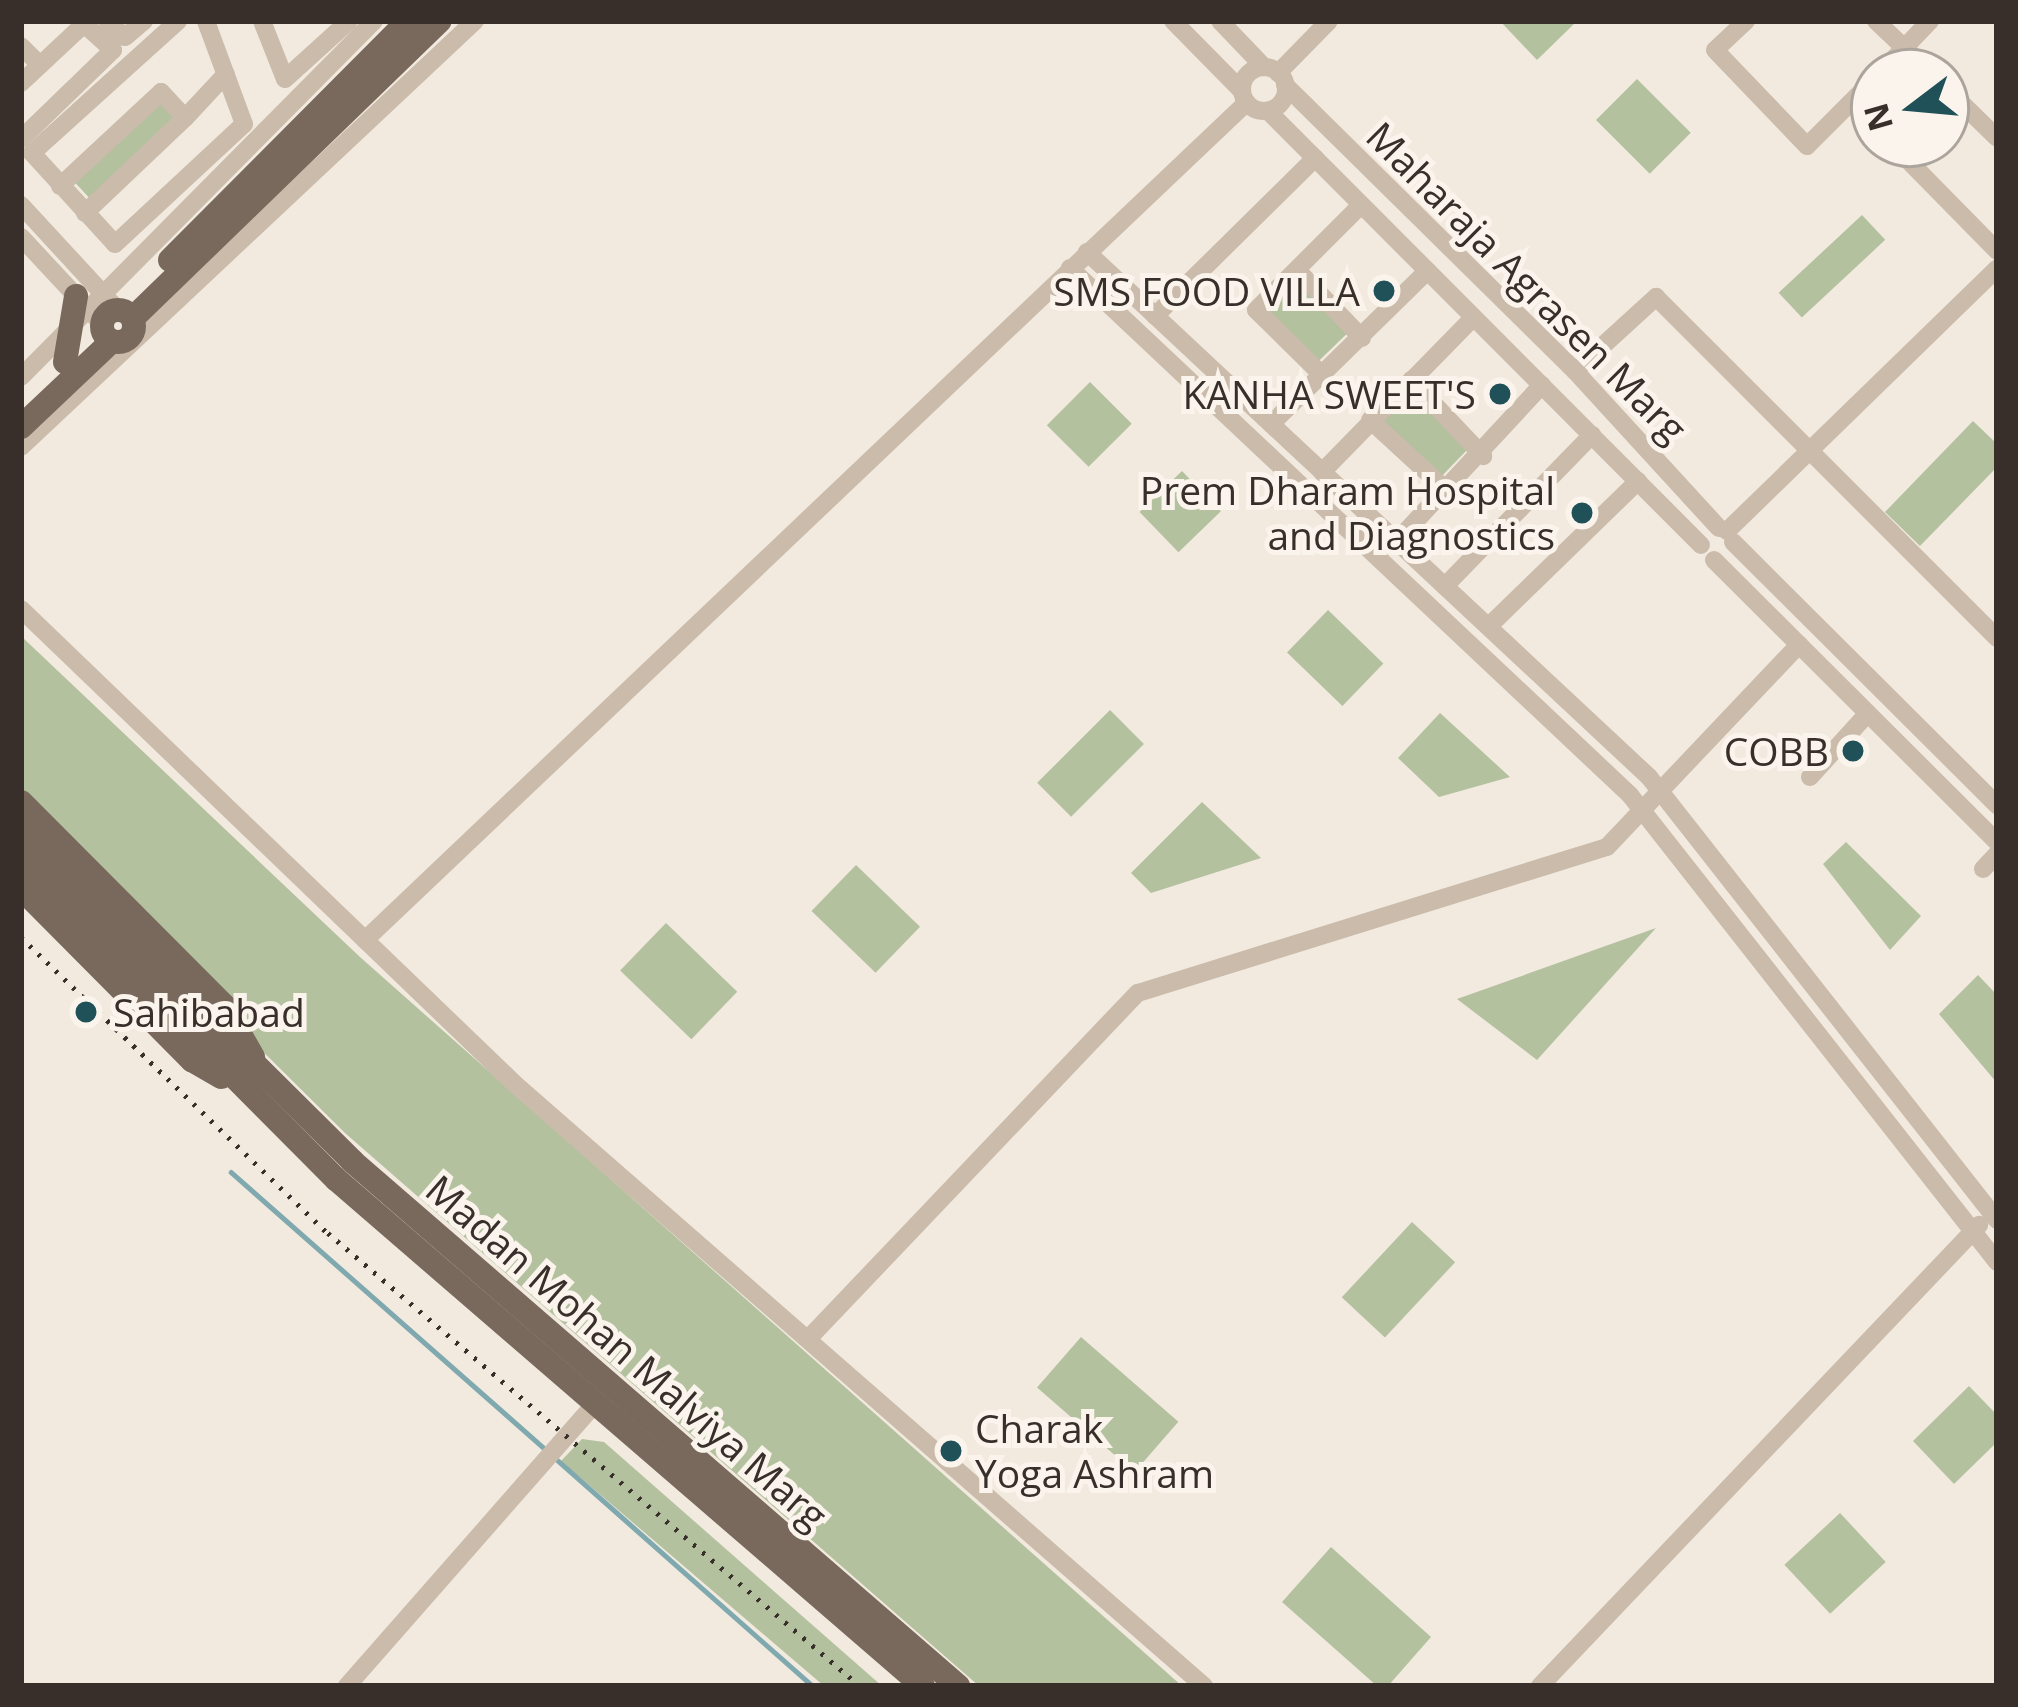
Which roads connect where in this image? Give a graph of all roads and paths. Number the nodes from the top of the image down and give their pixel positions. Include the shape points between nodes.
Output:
1 (107, 21) edge
2 (144, 21) edge
3 (178, 21) edge
4 (206, 21) edge
5 (262, 21) edge
6 (349, 21) edge
7 (374, 21) edge
8 (408, 21) edge
9 (440, 21) edge
10 (475, 21) edge
11 (1173, 21) edge
12 (1220, 21) edge
13 (1329, 21) edge
14 (1746, 21) edge
15 (1876, 21) edge
16 (1930, 21) edge
17 (21, 46) edge
18 (1905, 47) joint
19 (40, 64) junction
20 (226, 74) junction
21 (1276, 75) junction
22 (21, 82) edge
23 (1244, 96) junction
24 (1850, 104) edge
25 (1268, 111) junction
26 (1970, 112) edge
27 (185, 118) junction
28 (1997, 138) edge
29 (21, 139) edge
30 (1315, 158) junction
31 (1916, 168) edge
32 (73, 200) junction
33 (21, 205) edge
34 (1361, 205) junction
35 (45, 229) junction
36 (21, 237) edge
37 (1997, 251) edge
38 (1087, 252) junction
39 (1070, 268) junction
40 (1997, 268) edge
41 (1297, 270) junction
42 (1427, 271) junction
43 (189, 291) junction
44 (156, 296) junction
45 (104, 316) junction
46 (1155, 316) junction
47 (1473, 318) junction
48 (1362, 338) junction
49 (1576, 371) junction
50 (1321, 374) junction
51 (21, 377) edge
52 (1411, 380) junction
53 (1542, 385) junction
54 (21, 404) edge
55 (1370, 420) junction
56 (1271, 424) junction
57 (21, 428) edge
58 (1592, 434) junction
59 (21, 447) edge
60 (1811, 449) junction
61 (1483, 457) junction
62 (1322, 472) junction
63 (1638, 481) junction
64 (1446, 490) junction
65 (1727, 534) junction
66 (1396, 541) junction
67 (1707, 553) junction
68 (1445, 586) junction
69 (21, 610) edge
70 (1489, 626) junction
71 (1997, 638) edge
72 (1799, 645) junction
73 (1868, 713) junction
74 (1810, 777) dead end
75 (1660, 791) junction
76 (1993, 792) edge
77 (21, 802) edge
78 (1642, 812) junction
79 (21, 832) edge
80 (1997, 842) edge
81 (1997, 854) edge
82 (21, 862) edge
83 (1983, 869) dead end
84 (21, 888) edge
85 (365, 940) junction
86 (1835, 1014) junction
87 (1814, 1030) junction
88 (210, 1038) junction
89 (245, 1072) junction
90 (1995, 1212) edge
91 (1972, 1232) junction
92 (1997, 1262) edge
93 (808, 1339) junction
94 (595, 1404) junction
95 (347, 1686) edge
96 (923, 1686) edge
97 (958, 1686) edge
98 (1204, 1686) edge
99 (1540, 1686) edge

1 - 2 street via 124,37
3 - 32 street via 32,153
4 - 20 street
5 - 6 street via 285,79
7 - 45 street
8 - 45 main road
9 - 44 main road
10 - 43 street
11 - 23 street
12 - 21 street, Maharaja Agrasen Marg
13 - 21 street
14 - 24 street via 1715,50 1807,146
15 - 18 street
16 - 18 street
17 - 19 street
19 - 22 street
19 - 29 street via 87,23 114,54
20 - 27 street
20 - 32 street via 242,127 118,244
21 - 23 street via 1245,76
21 - 25 street via 1283,100
21 - 49 street, Maharaja Agrasen Marg
23 - 25 street
23 - 38 street
25 - 30 street, Maharaja Agrasen Marg
26 - 28 street
27 - 32 street
27 - 32 street via 155,92
30 - 34 street, Maharaja Agrasen Marg
30 - 46 street
31 - 37 street
32 - 35 street
33 - 35 street
34 - 41 street
34 - 42 street, Maharaja Agrasen Marg
35 - 45 street
36 - 45 street
38 - 39 street
38 - 46 street
39 - 78 street
39 - 85 street
40 - 60 street
41 - 48 street
41 - 50 street via 1255,314
42 - 47 street, Maharaja Agrasen Marg
42 - 48 street
43 - 44 main road
43 - 59 street
44 - 45 main road
45 - 51 street
45 - 54 main road
45 - 57 main road
46 - 56 street
47 - 52 street
47 - 53 street, Maharaja Agrasen Marg
48 - 50 street
49 - 60 street via 1655,297
49 - 65 street, Maharaja Agrasen Marg
50 - 56 street
52 - 55 street
52 - 61 street
53 - 58 street, Maharaja Agrasen Marg
53 - 61 street
55 - 62 street
55 - 64 street
56 - 62 street
58 - 63 street, Maharaja Agrasen Marg
58 - 68 street
60 - 65 street
60 - 71 street
61 - 64 street
62 - 66 street
63 - 67 street, Maharaja Agrasen Marg
63 - 70 street
64 - 66 street
65 - 67 street
65 - 67 street via 1728,556
65 - 76 street, Maharaja Agrasen Marg
66 - 68 street
67 - 72 street, Maharaja Agrasen Marg
68 - 70 street
69 - 85 street
70 - 75 street
72 - 73 street, Maharaja Agrasen Marg
72 - 75 street
73 - 74 street
73 - 80 street, Maharaja Agrasen Marg
75 - 78 street
75 - 86 street
77 - 89 main road via 224,1006 249,1041
78 - 87 street
78 - 93 street via 1590,854 1138,993
79 - 88 main road
81 - 83 street
82 - 88 main road
84 - 89 main road via 192,1060
85 - 93 street via 516,1085
86 - 87 street
86 - 90 street
87 - 91 street
88 - 89 main road
89 - 94 main road, Madan Mohan Malviya Marg
89 - 97 main road, Madan Mohan Malviya Marg
90 - 91 street
91 - 92 street
91 - 99 street
93 - 98 street
94 - 95 street
94 - 96 main road, Madan Mohan Malviya Marg

